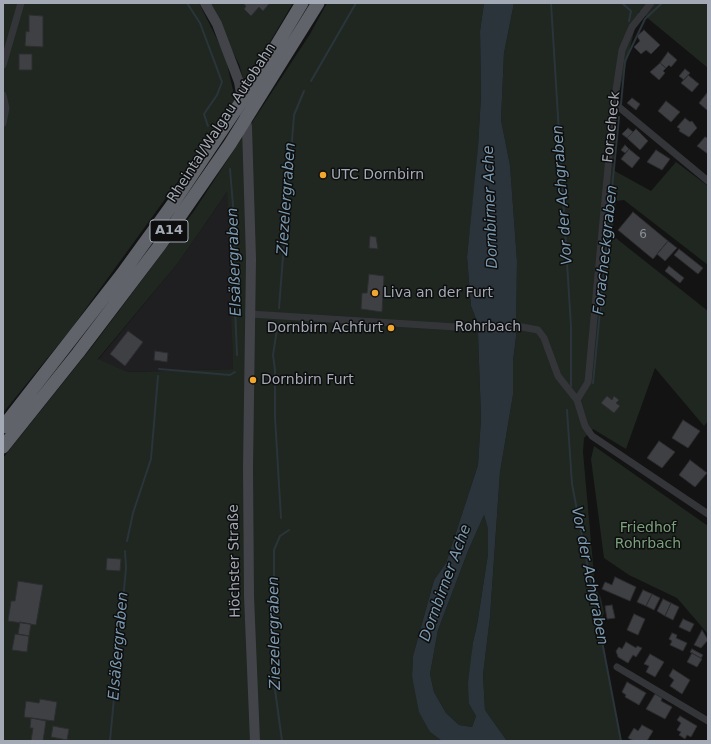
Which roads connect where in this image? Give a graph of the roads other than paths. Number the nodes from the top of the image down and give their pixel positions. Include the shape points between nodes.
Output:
1 (21, 3) edge
2 (205, 3) edge
3 (302, 3) edge
4 (318, 3) edge
5 (651, 3) edge
6 (3, 65) edge
7 (3, 95) edge
8 (614, 103) junction
9 (3, 123) edge
10 (708, 181) edge
11 (250, 314) junction
12 (577, 400) junction
13 (3, 427) edge
14 (3, 447) edge
15 (708, 514) edge
16 (618, 667) dead end
17 (708, 721) edge
18 (255, 741) edge

1 - 6 street
2 - 11 main road, Höchster Straße via 217,24 239,82 247,127
3 - 13 highway, Rheintal/Walgau Autobahn / A14 via 190,178 122,274
4 - 14 highway, Rheintal/Walgau Autobahn / A14 via 230,144 160,245
5 - 8 street, Foracheck via 632,27 622,50
7 - 9 street via 6,108
8 - 10 street
8 - 12 street, Foracheck via 588,382
11 - 12 street, Rohrbach via 472,328 530,327 538,330 544,338 558,376
11 - 18 main road, Höchster Straße via 249,596
12 - 15 street, Rohrbach via 585,426 592,436
16 - 17 street

